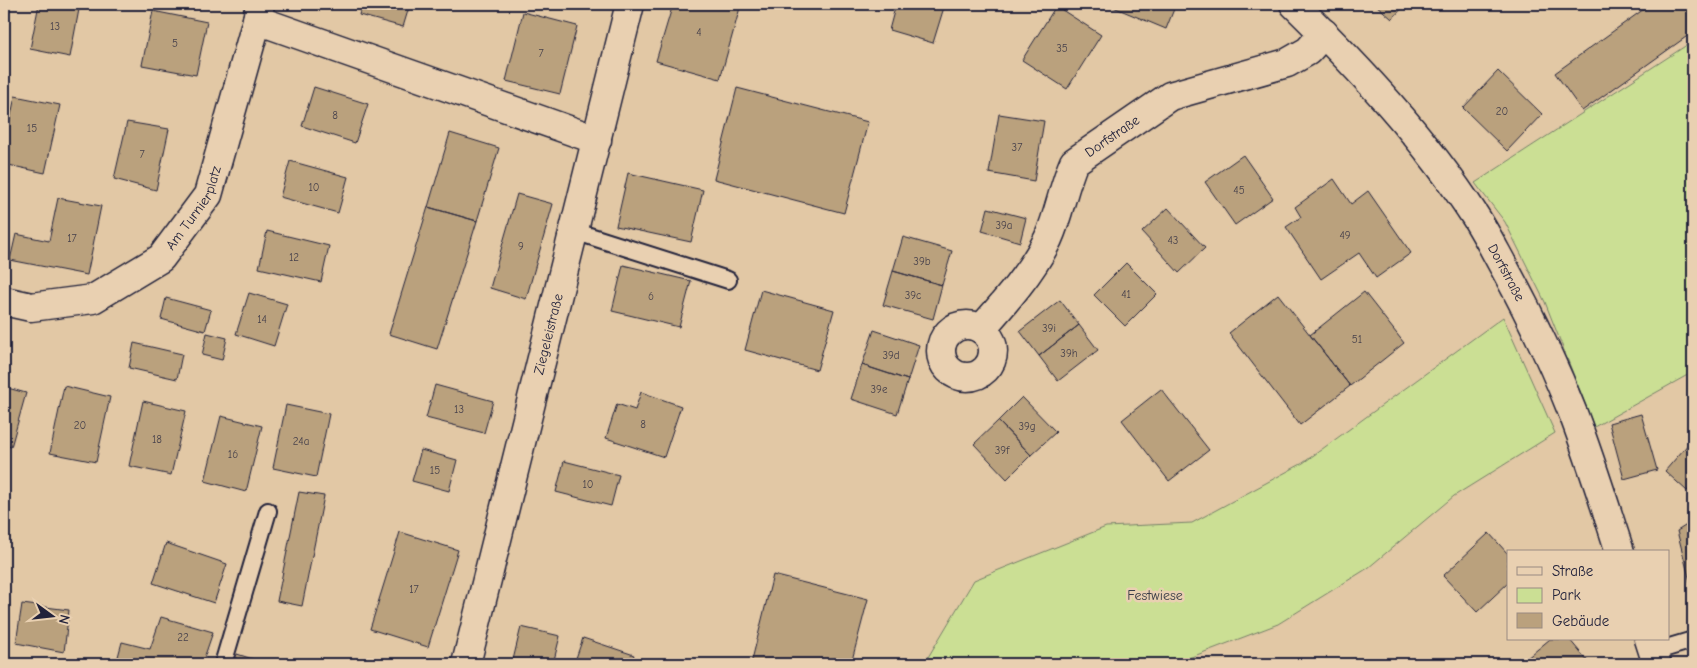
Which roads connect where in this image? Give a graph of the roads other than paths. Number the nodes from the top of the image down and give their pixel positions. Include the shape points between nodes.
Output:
1 (630, 4) edge
2 (1294, 4) edge
3 (258, 12) edge
4 (1324, 33) junction
5 (597, 140) junction
6 (574, 231) junction
7 (728, 280) dead end
8 (4, 301) edge
9 (981, 329) dead end
10 (268, 511) dead end
11 (1619, 550) edge
12 (1693, 640) edge
13 (1653, 652) edge
14 (223, 664) edge
15 (466, 664) edge

1 - 5 street, Ziegeleistraße
2 - 4 street, Dorfstraße
3 - 5 street, Am Turnierplatz
3 - 8 street, Am Turnierplatz via 208,195 161,258 93,299 32,307
4 - 9 street, Dorfstraße via 1308,51 1287,63 1170,96 1074,162 1049,237 1036,261
4 - 11 street, Dorfstraße via 1404,120 1475,217 1550,359 1577,425
5 - 6 street, Ziegeleistraße
6 - 7 lane
6 - 15 street, Ziegeleistraße
10 - 14 lane
12 - 13 lane

